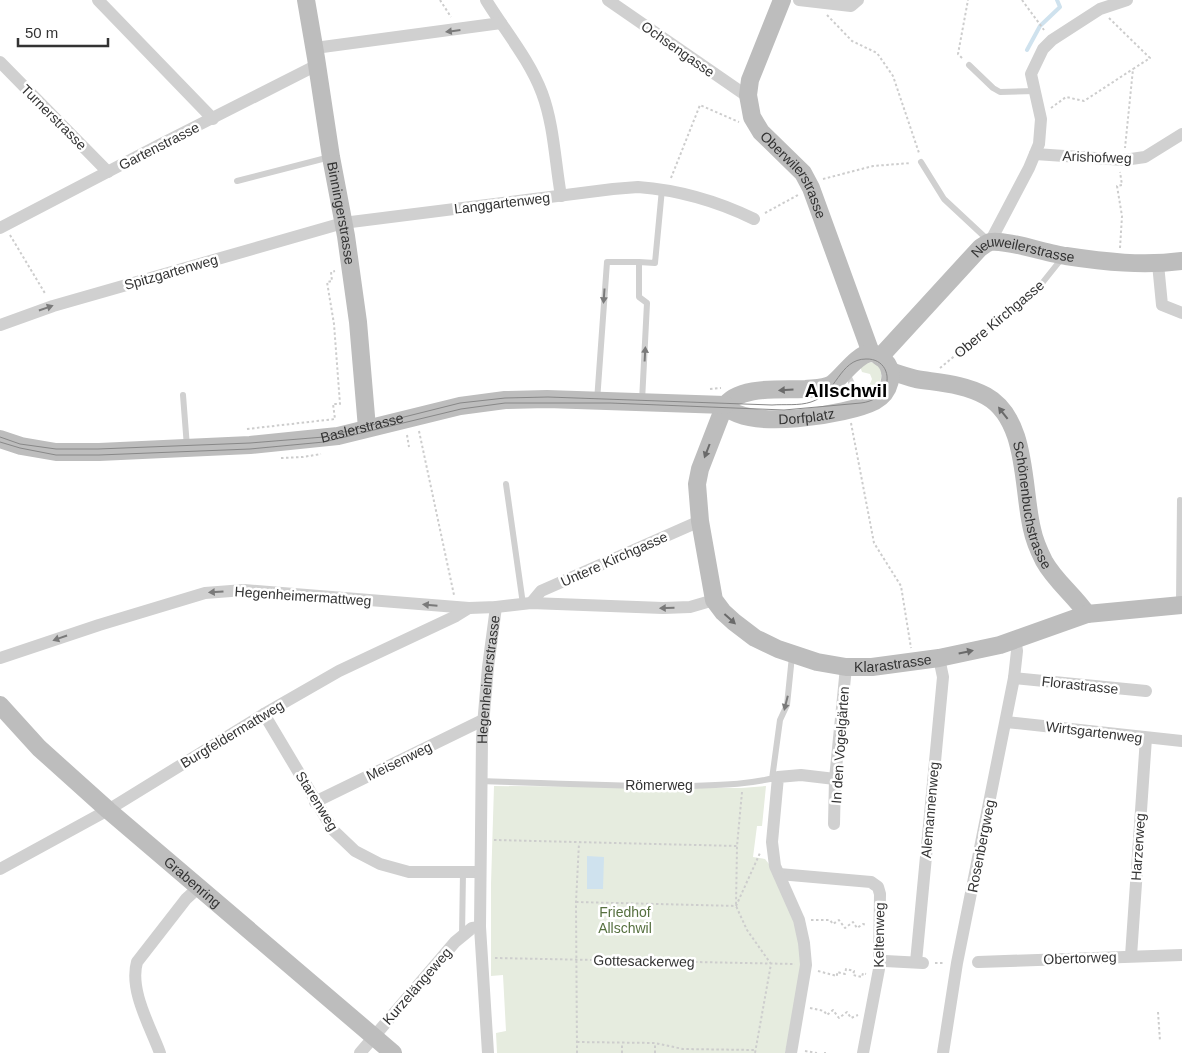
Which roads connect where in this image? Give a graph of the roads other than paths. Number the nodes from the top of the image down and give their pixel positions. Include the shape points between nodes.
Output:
1 (98, 0) edge
2 (306, 0) edge
3 (486, 0) edge
4 (608, 0) edge
5 (782, 0) edge
6 (799, 0) edge
7 (858, 0) edge
8 (1127, 0) edge
9 (501, 23) junction
10 (316, 56) junction
11 (0, 62) edge
12 (969, 65) road end
13 (1036, 91) junction
14 (748, 95) junction
15 (213, 119) junction
16 (1182, 134) edge
17 (1035, 154) junction
18 (330, 157) junction
19 (922, 162) road end
20 (108, 172) junction
21 (237, 180) dead end
22 (664, 189) junction
23 (560, 196) junction
24 (754, 219) road end
25 (343, 223) junction
26 (2, 225) edge
27 (990, 242) junction
28 (1064, 256) junction
29 (1182, 261) edge
30 (639, 262) junction
31 (1158, 264) junction
32 (1039, 287) road end
33 (1182, 313) edge
34 (0, 324) edge
35 (876, 355) junction
36 (846, 370) junction
37 (890, 371) junction
38 (183, 395) dead end
39 (596, 401) junction
40 (642, 402) junction
41 (725, 405) junction
42 (862, 405) junction
43 (367, 428) junction
44 (0, 439) edge
45 (187, 448) junction
46 (506, 484) dead end
47 (1180, 500) dead end
48 (700, 521) junction
49 (714, 600) junction
50 (527, 603) junction
51 (1181, 605) edge
52 (463, 607) junction
53 (496, 607) junction
54 (1087, 614) junction
55 (1016, 638) junction
56 (792, 655) junction
57 (0, 658) edge
58 (939, 658) junction
59 (846, 667) junction
60 (1014, 678) junction
61 (1146, 691) dead end
62 (0, 705) edge
63 (264, 714) junction
64 (483, 720) junction
65 (1006, 722) junction
66 (1146, 738) junction
67 (1182, 742) edge
68 (775, 778) junction
69 (835, 779) junction
70 (481, 781) junction
71 (316, 802) junction
72 (108, 810) junction
73 (834, 824) dead end
74 (0, 869) edge
75 (463, 872) junction
76 (480, 872) junction
77 (779, 874) junction
78 (199, 887) junction
79 (480, 927) junction
80 (462, 936) junction
81 (1182, 955) edge
82 (1131, 956) junction
83 (882, 961) junction
84 (978, 962) dead end
85 (374, 1036) junction
86 (487, 1047) edge
87 (160, 1053) edge
88 (360, 1053) edge
89 (393, 1053) edge
90 (790, 1053) edge
91 (863, 1053) edge
92 (943, 1053) edge

1 - 15 street
2 - 10 street, Binningerstrasse
3 - 9 street
4 - 14 street, Ochsengasse
5 - 14 street, Oberwilerstrasse via 750,80
6 - 7 street via 851,6
8 - 13 street via 1100,9 1059,34 1043,48 1031,74
9 -> 10 street, Gartenstrasse
9 - 23 street via 519,47 547,108
10 - 15 street, Gartenstrasse
10 - 18 street, Binningerstrasse
11 - 20 street, Turnerstrasse
12 - 13 lane via 1000,92
13 - 17 street via 1040,144
14 - 35 street, Oberwilerstrasse via 752,117 761,132 803,173 810,187
15 - 20 street, Gartenstrasse
16 - 17 street, Arishofweg via 1145,157 1121,160
17 - 27 street
18 - 21 lane
18 - 25 street, Binningerstrasse
19 - 27 lane via 944,199
20 - 26 street, Gartenstrasse
22 - 23 street, Langgartenweg via 638,187
22 - 24 street, Langgartenweg via 700,197
22 - 30 lane via 655,263
23 - 25 street, Langgartenweg
34 -> 25 street, Spitzgartenweg
25 - 43 street, Binningerstrasse via 358,322
27 - 28 street, Neuweilerstrasse
27 - 35 street, Neuweilerstrasse via 980,248
28 - 31 street, Neuweilerstrasse
28 - 32 lane, Obere Kirchgasse
29 - 31 street, Neuweilerstrasse
30 -> 39 lane via 607,262
40 -> 30 lane via 647,302 639,297
31 - 33 street via 1162,304
35 - 36 street, Dorfplatz via 863,356
35 - 37 street via 888,364
36 -> 41 street, Dorfplatz via 831,384 745,392
36 - 42 lane
37 - 42 street, Dorfplatz via 890,385 884,394
54 -> 37 street, Schönenbuchstrasse via 1061,586 1044,561 1032,530 1019,446 1004,412 988,397 963,386 916,379
38 - 45 lane
39 - 40 street, Baslerstrasse
39 - 43 street, Baslerstrasse via 505,400 460,406
40 - 41 street, Baslerstrasse
41 - 42 street, Dorfplatz via 734,414 786,420 826,415
41 -> 48 street via 700,470 697,484
43 - 45 street, Baslerstrasse via 323,438
44 - 45 street, Baslerstrasse via 56,452
46 - 50 lane
47 - 51 lane
48 - 49 street
48 - 50 street, Untere Kirchgasse via 541,591
49 -> 50 street, Hegenheimerstrasse via 690,607 663,608
49 -> 56 street, Klarastrasse via 723,612 750,634
50 - 53 street, Hegenheimerstrasse
51 - 54 street
52 - 53 street, Hegenheimermattweg
52 -> 57 street, Hegenheimermattweg via 244,590 205,593
52 - 63 street, Burgfeldermattweg via 448,620 339,671
53 - 64 street, Hegenheimerstrasse
54 - 55 street, Klarastrasse
58 -> 55 street, Klarastrasse via 1000,645
55 - 60 street, Rosenbergweg
56 - 59 street, Klarastrasse
56 -> 68 lane via 787,705 780,720
58 - 59 street, Klarastrasse
58 - 83 street, Alemannenweg via 943,677 919,962
59 - 69 street, In den Vogelgärten
60 - 61 street, Florastrasse
60 - 65 street, Rosenbergweg
62 - 72 street, Grabenring via 39,748
63 - 71 street, Starenweg
63 - 72 street, Burgfeldermattweg
64 - 70 street, Hegenheimerstrasse
64 - 71 street, Meisenweg
65 - 66 street, Wirtsgartenweg
65 - 92 street, Rosenbergweg via 957,963
66 - 67 street, Wirtsgartenweg
66 - 82 street, Harzerweg
68 - 69 street, Römerweg via 801,775
68 - 70 lane, Römerweg via 743,784 659,786
68 - 77 street via 772,842
69 - 73 street, In den Vogelgärten
70 - 76 street, Hegenheimerstrasse
71 - 75 street, Starenweg via 333,830 345,842 380,864 410,872
72 - 74 street, Burgfeldermattweg
72 - 78 street, Grabenring
75 - 76 street, Starenweg
75 - 80 lane
76 - 79 street, Hegenheimerstrasse
77 - 83 street, Keltenweg via 871,882 878,887
77 - 90 street via 799,920 806,965
78 - 85 street, Grabenring
78 - 87 street via 186,899 137,962 135,969 136,989
79 - 80 street, Kurzelängeweg via 472,928
79 - 86 street, Hegenheimerstrasse
80 - 85 street, Kurzelängeweg
81 - 82 street, Obertorweg
82 - 84 street, Obertorweg
83 - 91 street, Keltenweg
85 - 88 street, Kurzelängeweg
85 - 89 street, Grabenring

